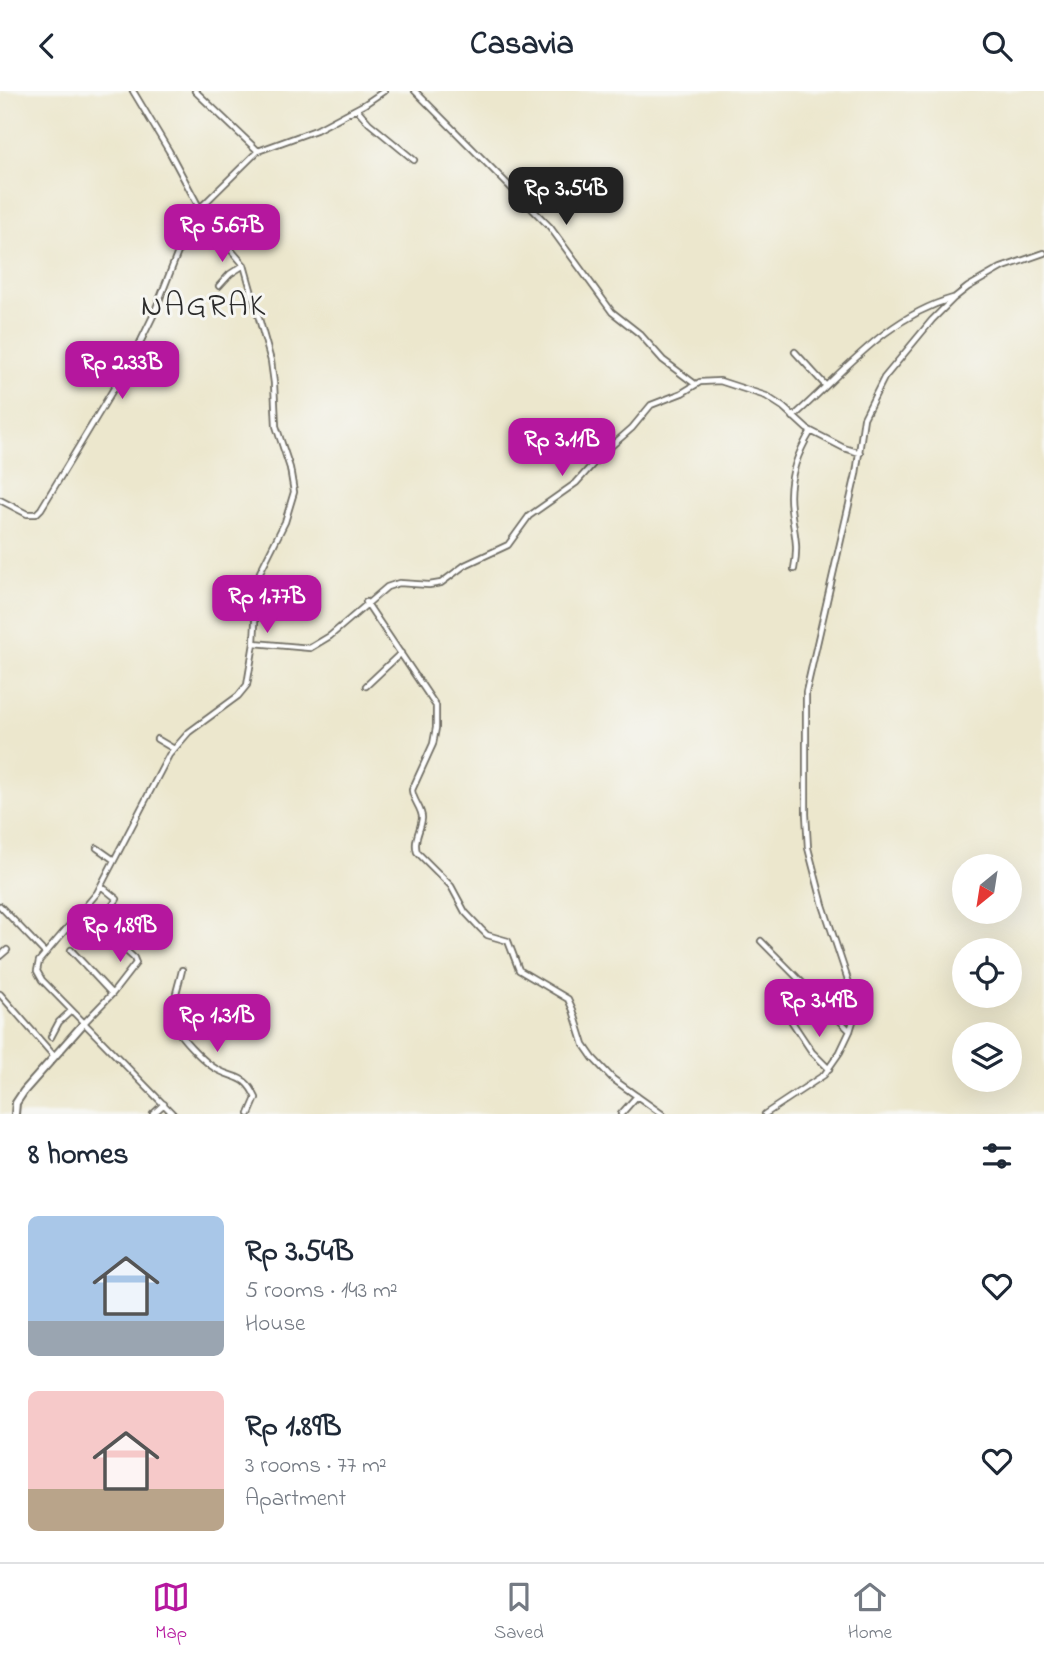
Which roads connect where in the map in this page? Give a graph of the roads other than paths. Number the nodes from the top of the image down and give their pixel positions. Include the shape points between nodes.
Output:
1 (133, 91) edge
2 (195, 91) edge
3 (384, 91) edge
4 (415, 91) edge
5 (357, 109) junction
6 (258, 151) junction
7 (414, 160) dead end
8 (200, 211) junction
9 (1044, 253) edge
10 (244, 265) junction
11 (219, 286) dead end
12 (954, 298) junction
13 (794, 352) dead end
14 (695, 384) junction
15 (826, 386) junction
16 (793, 417) junction
17 (811, 431) junction
18 (860, 453) junction
19 (0, 500) edge
20 (794, 569) dead end
21 (366, 602) junction
22 (254, 643) junction
23 (401, 653) junction
24 (366, 686) dead end
25 (157, 739) dead end
26 (174, 748) junction
27 (97, 848) dead end
28 (114, 860) junction
29 (101, 886) junction
30 (0, 906) edge
31 (81, 910) junction
32 (98, 926) junction
33 (761, 941) dead end
34 (7, 950) dead end
35 (71, 950) dead end
36 (45, 953) junction
37 (0, 956) edge
38 (182, 970) dead end
39 (0, 994) edge
40 (112, 994) junction
41 (71, 1010) junction
42 (792, 1022) dead end
43 (84, 1023) junction
44 (850, 1031) junction
45 (51, 1037) dead end
46 (54, 1056) junction
47 (829, 1069) junction
48 (636, 1096) junction
49 (163, 1104) junction
50 (15, 1114) edge
51 (153, 1114) edge
52 (173, 1114) edge
53 (249, 1114) edge
54 (621, 1114) edge
55 (662, 1114) edge
56 (765, 1114) edge

1 - 8 street
2 - 6 street
3 - 5 street
4 - 14 street via 550,227 612,312
5 - 6 street via 308,134
5 - 7 street
6 - 8 street
8 - 10 street
8 - 19 street via 187,229 134,355 41,509 27,514
9 - 12 street via 1001,268
10 - 11 street
10 - 22 street via 271,361 276,426 294,492 288,516 258,577
12 - 15 street via 926,307 879,336
12 - 18 street via 884,378 864,418
13 - 15 street
14 - 16 street via 712,380 749,389 778,403
14 - 21 street via 651,405 576,483 532,514 508,545 441,583 394,584
15 - 16 street
16 - 17 street
17 - 18 street
17 - 20 street via 797,460 791,488 798,544
18 - 44 street via 806,692 808,848 851,991 855,1010
21 - 22 street via 310,648
21 - 23 street
22 - 26 street via 249,680 242,693
23 - 24 street
23 - 48 street via 437,711 433,744 412,790 422,816 416,851 451,886 465,912 487,935 508,941 519,970 568,999 589,1053
25 - 26 street
26 - 28 street
27 - 28 street
28 - 29 street
29 - 31 street
29 - 32 street via 117,899
30 - 36 street
31 - 32 street
31 - 36 street
32 - 40 street via 136,962
33 - 44 street
34 - 37 street
35 - 40 street
36 - 41 street via 38,974
38 - 53 street via 173,1013 175,1026 216,1069 245,1082 256,1098
39 - 46 street
40 - 43 street
41 - 43 street
41 - 45 street
42 - 47 street
43 - 46 street
43 - 49 street
44 - 47 street
46 - 50 street via 24,1091
47 - 56 street
48 - 54 street
48 - 55 street
49 - 51 street
49 - 52 street

